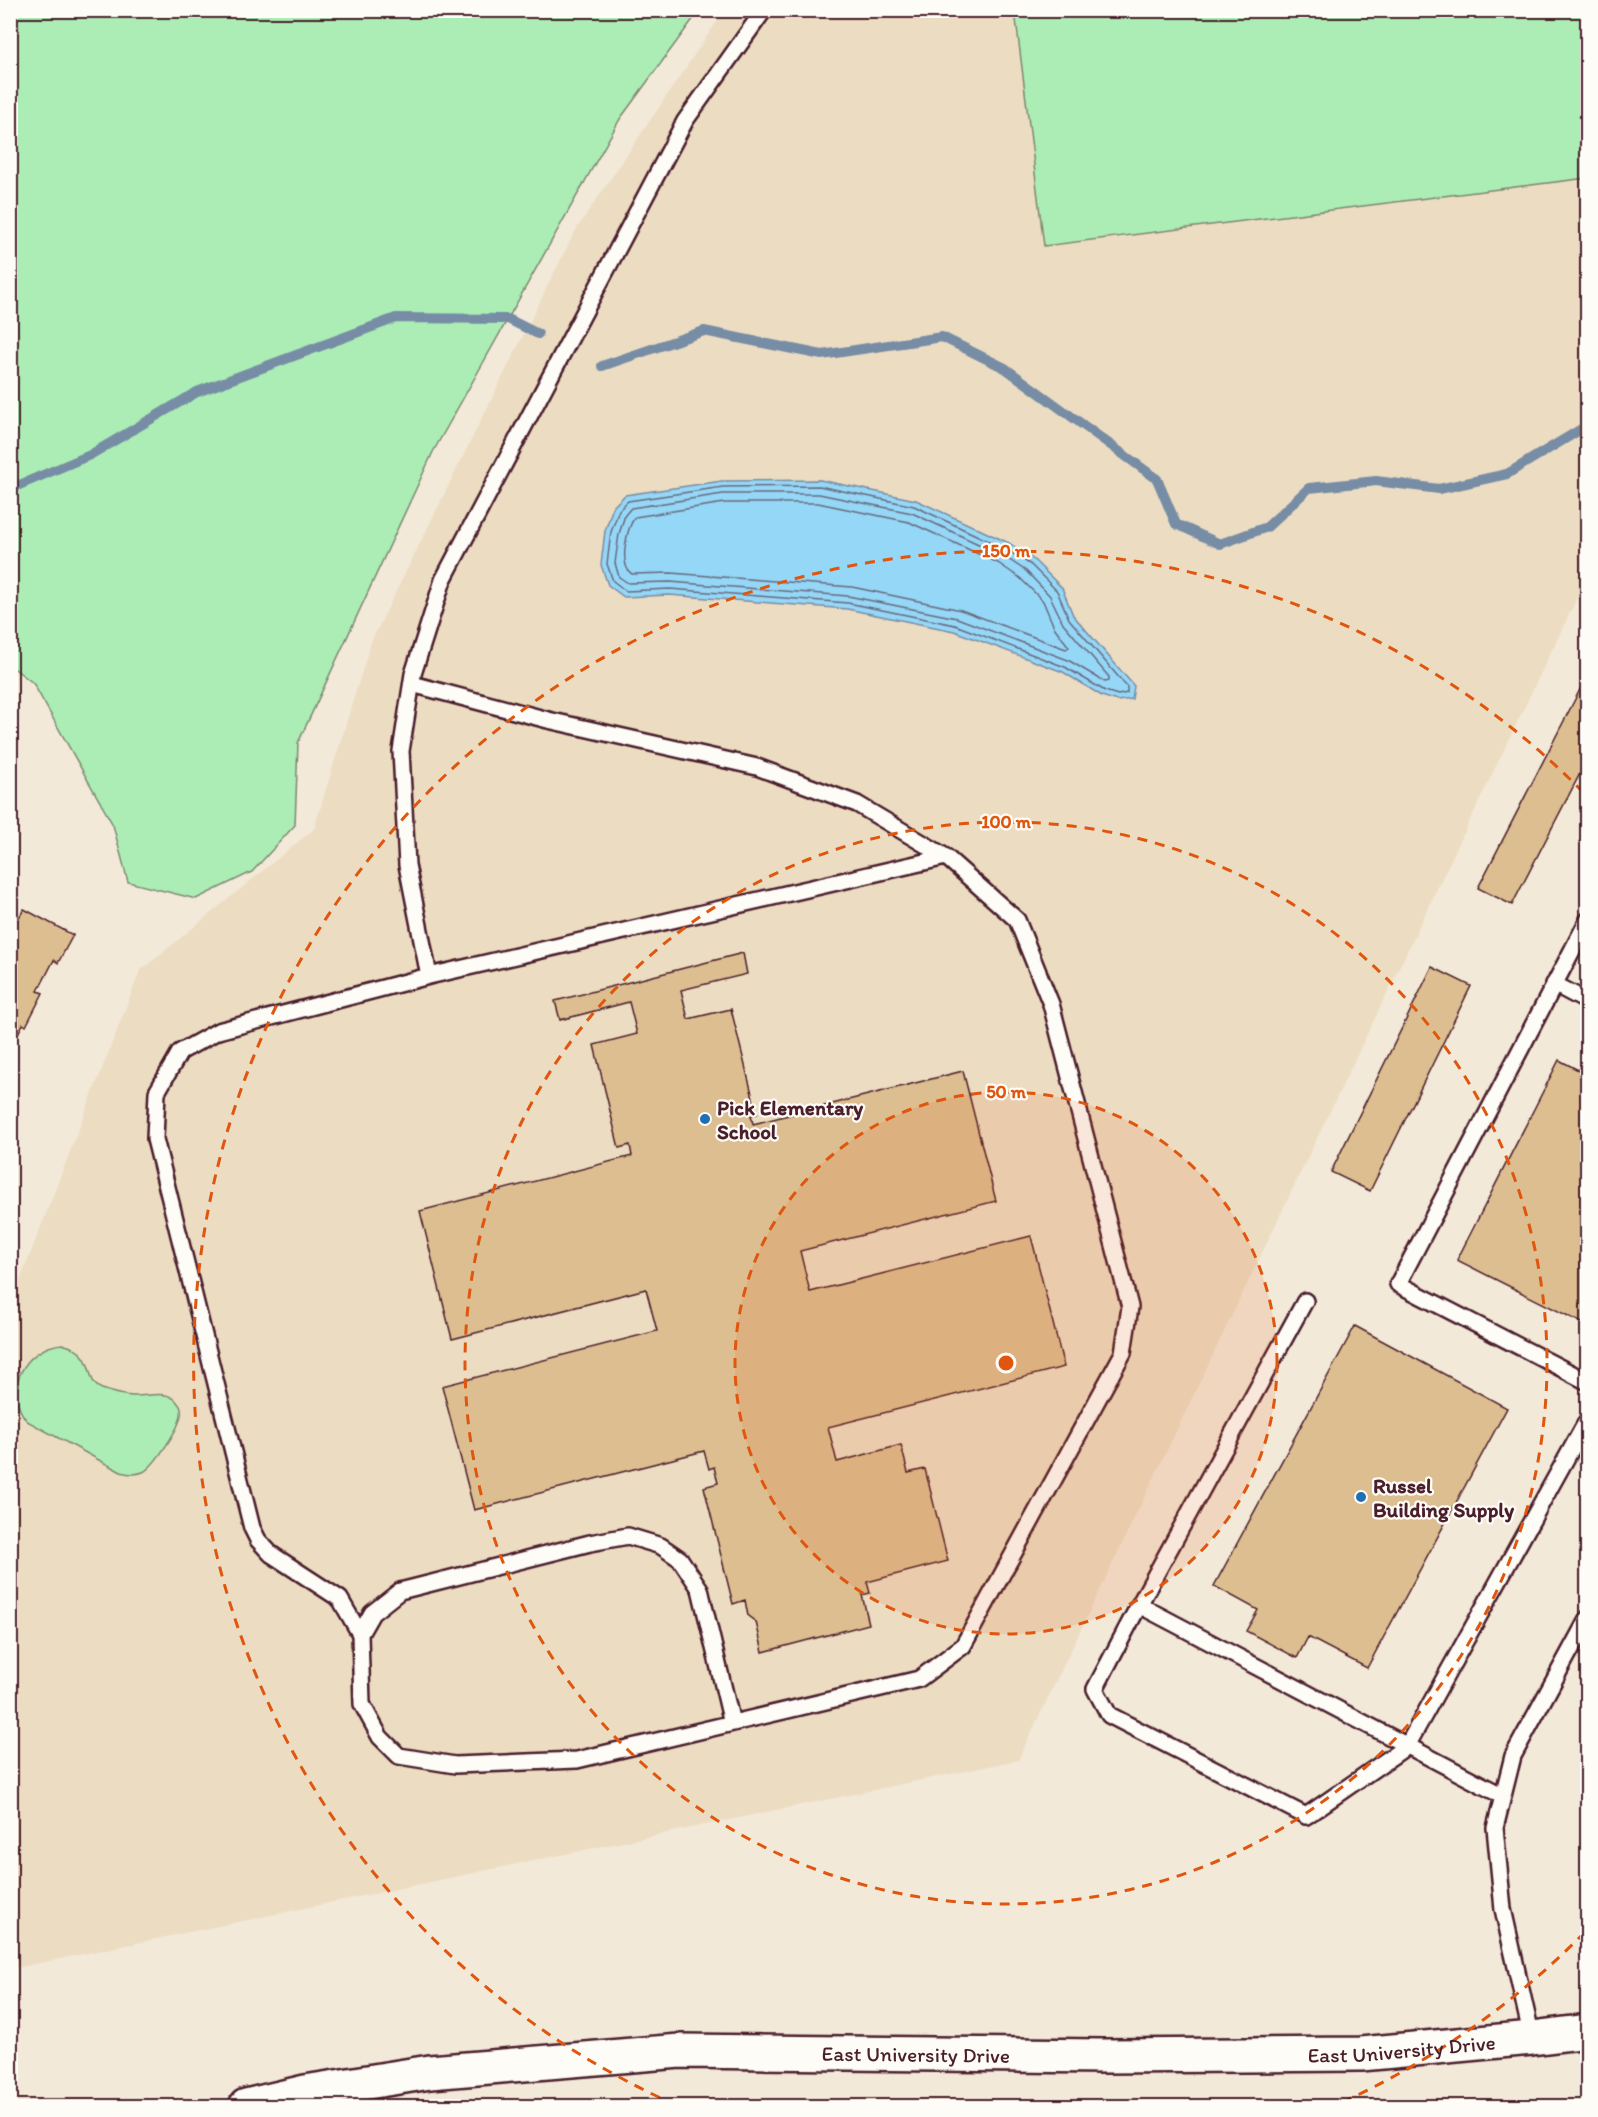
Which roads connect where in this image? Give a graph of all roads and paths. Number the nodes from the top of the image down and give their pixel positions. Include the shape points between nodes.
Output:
1 (764, 10) edge
2 (412, 684) junction
3 (946, 856) junction
4 (1587, 920) edge
5 (429, 976) junction
6 (1554, 984) junction
7 (1587, 1002) edge
8 (1305, 1301) dead end
9 (1587, 1382) edge
10 (1587, 1419) edge
11 (1139, 1605) junction
12 (1587, 1618) edge
13 (360, 1634) junction
14 (732, 1723) junction
15 (1407, 1746) junction
16 (1503, 1796) junction
17 (1587, 2031) edge
18 (1532, 2038) junction
19 (246, 2106) edge

1 - 2 lane via 685,121 443,580
2 - 3 lane via 548,720 757,767 857,804
2 - 5 lane via 400,751 407,865
3 - 5 lane
3 - 14 lane via 1017,920 1051,1004 1130,1307 1123,1353 963,1646 919,1679
4 - 6 lane
5 - 13 lane via 218,1031 180,1052 157,1092 155,1139 252,1528 271,1554 340,1599
6 - 7 lane
6 - 9 lane via 1398,1284
8 - 11 lane
10 - 15 lane
11 - 15 lane
11 - 15 lane via 1095,1689 1109,1715 1306,1816
12 - 16 lane via 1513,1756
13 - 14 lane via 362,1704 380,1737 399,1756 455,1765 577,1760
13 - 14 lane via 372,1612 400,1591 628,1536 661,1546 680,1559 700,1589
15 - 16 lane
16 - 18 lane via 1495,1828 1503,1909
17 - 18 main road, East University Drive
18 - 19 main road, East University Drive via 1361,2054 1104,2056 680,2051 429,2072

